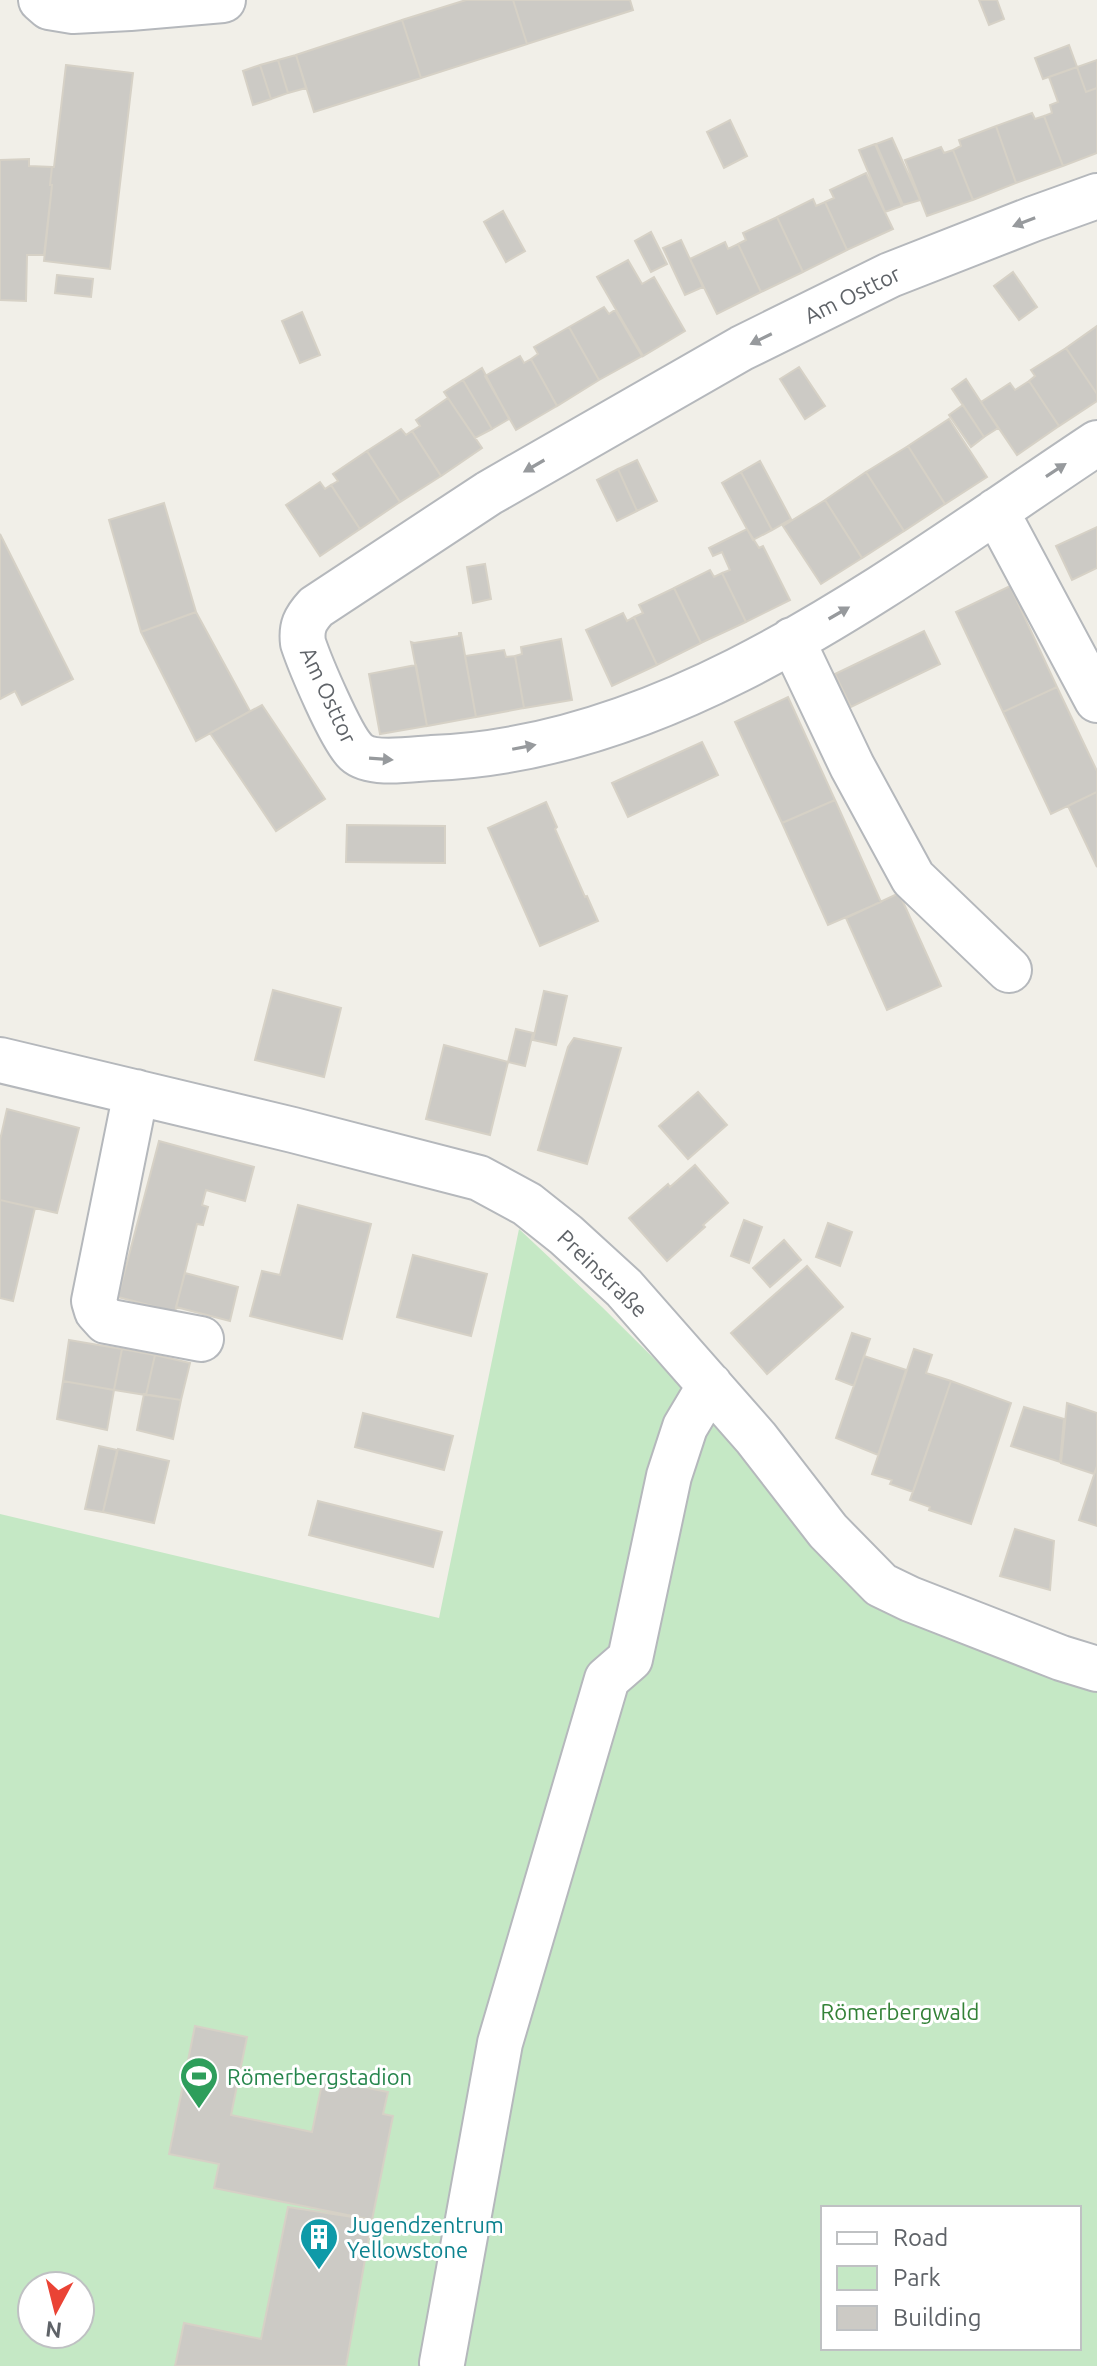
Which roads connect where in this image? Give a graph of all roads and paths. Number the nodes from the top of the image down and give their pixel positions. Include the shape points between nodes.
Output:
1 (41, 0) edge
2 (223, 0) edge
3 (1097, 196) edge
4 (1097, 443) edge
5 (996, 511) junction
6 (792, 640) junction
7 (1097, 700) edge
8 (1009, 970) dead end
9 (0, 1060) edge
10 (136, 1092) junction
11 (201, 1339) dead end
12 (710, 1385) junction
13 (1097, 1669) edge
14 (442, 2363) dead end

1 - 2 street via 49,7 73,11
3 -> 6 street, Am Osttor via 890,275 742,348 489,493 316,607 302,629 308,658 346,737 356,752 380,760 447,758 578,735 723,679
5 -> 4 street, Am Osttor
6 -> 5 street, Am Osttor
5 - 7 street
6 - 8 street via 913,878
9 - 10 street, Preinstraße
10 - 11 street via 94,1301 106,1321
10 - 12 street, Preinstraße via 479,1178 527,1204 566,1235 624,1288
12 - 13 street, Preinstraße via 828,1531 881,1585
12 - 14 street via 685,1427 669,1476 630,1659 607,1679 500,2043

